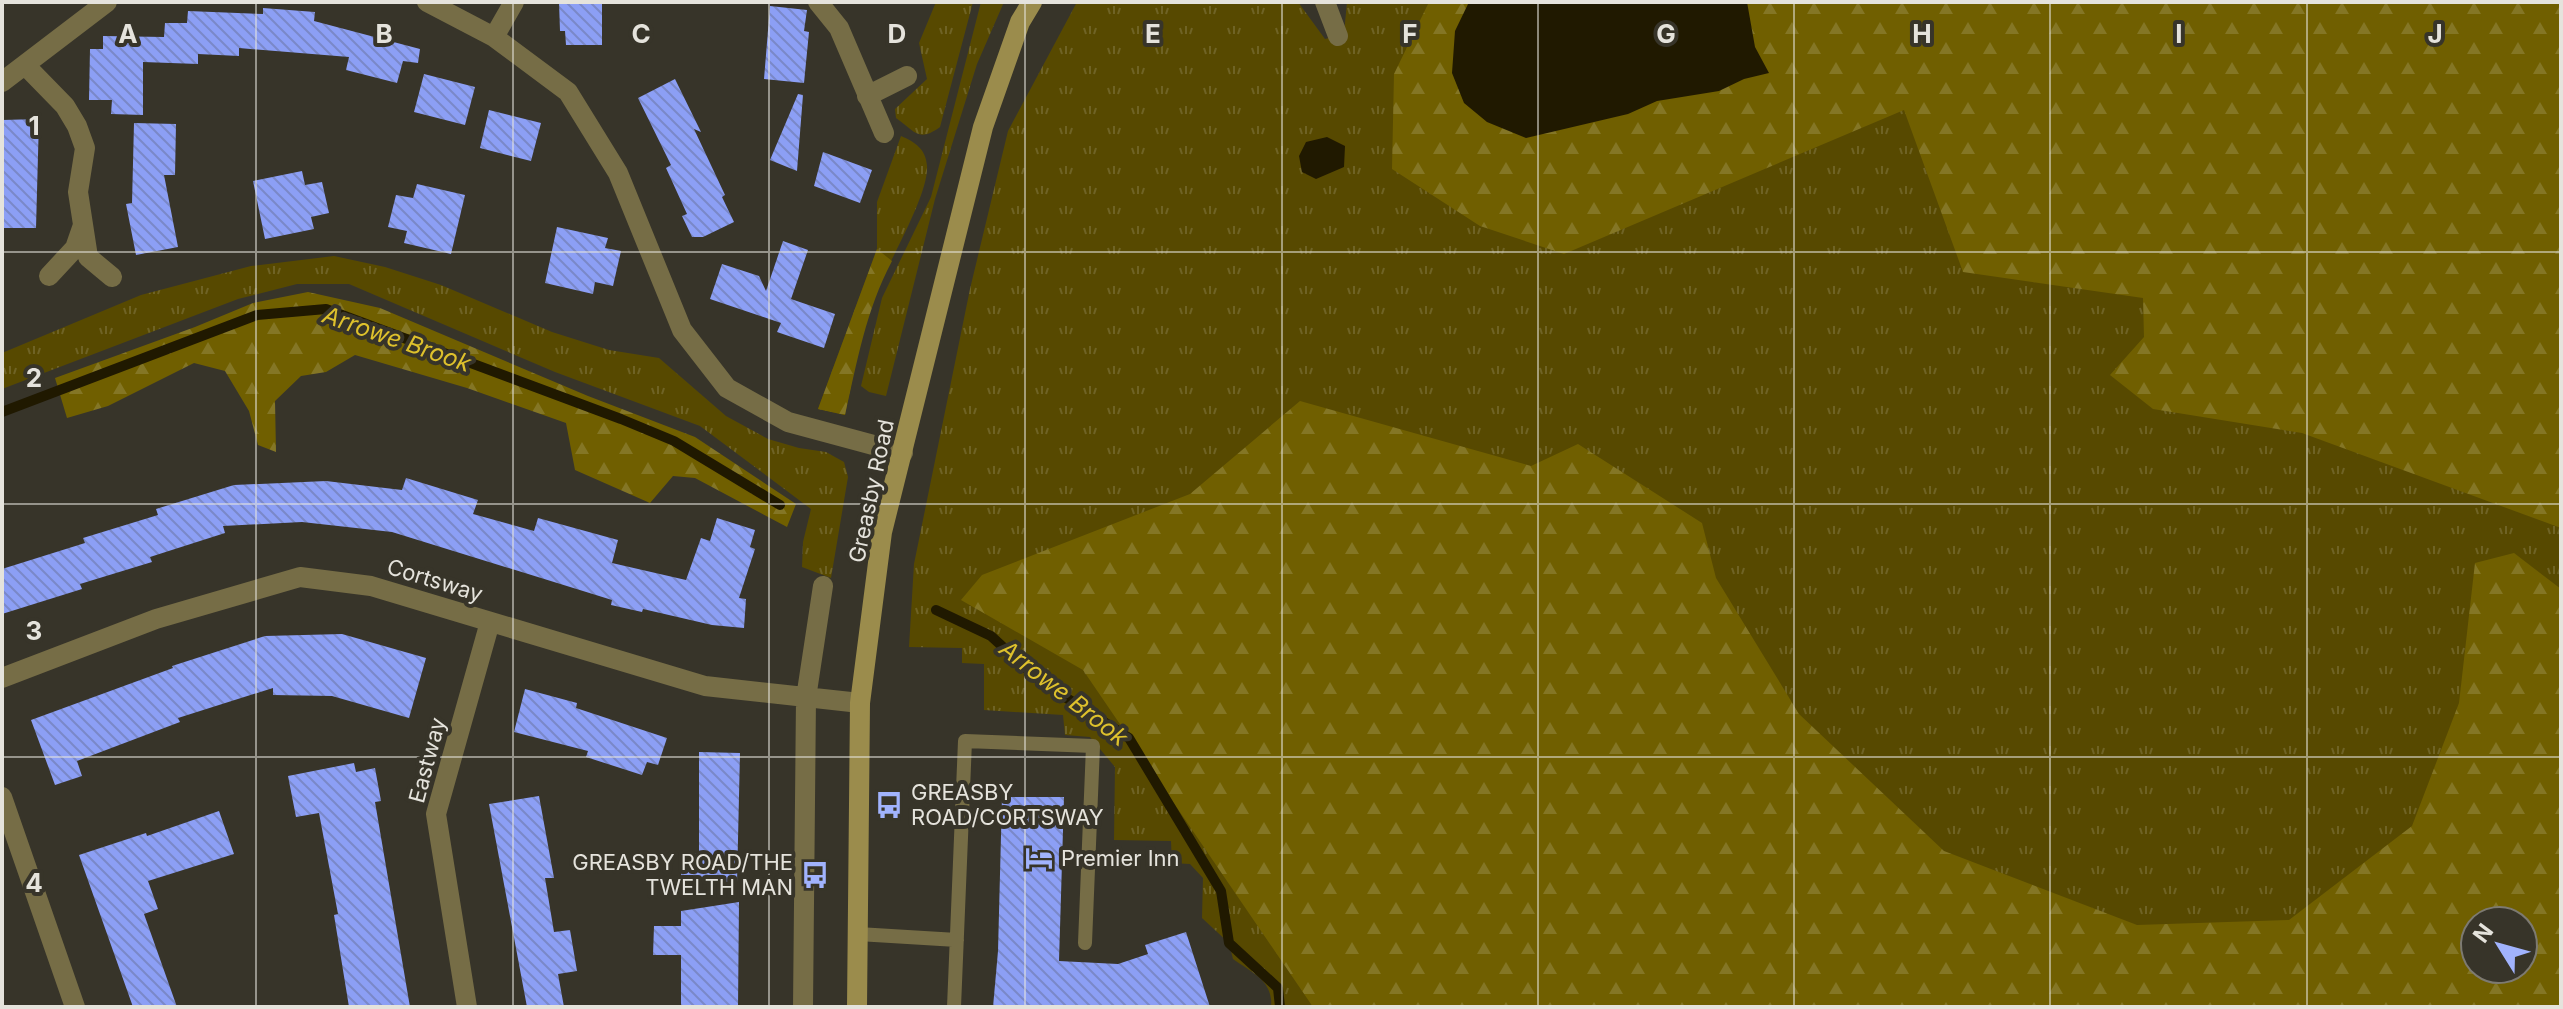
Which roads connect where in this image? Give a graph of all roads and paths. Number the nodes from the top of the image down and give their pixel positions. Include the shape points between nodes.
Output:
1 (107, 2) edge
2 (427, 2) edge
3 (514, 2) edge
4 (818, 2) edge
5 (1032, 2) edge
6 (1325, 2) edge
7 (1338, 36) dead end
8 (494, 37) junction
9 (25, 65) junction
10 (907, 76) dead end
11 (2, 82) edge
12 (867, 96) junction
13 (884, 133) dead end
14 (83, 225) junction
15 (49, 276) dead end
16 (112, 277) dead end
17 (903, 453) junction
18 (823, 586) dead end
19 (490, 622) junction
20 (2, 678) edge
21 (806, 698) junction
22 (860, 703) junction
23 (2, 797) edge
24 (858, 934) junction
25 (957, 940) junction
26 (1085, 943) dead end
27 (75, 1007) edge
28 (467, 1007) edge
29 (803, 1007) edge
30 (857, 1007) edge
31 (954, 1007) edge

1 - 9 street
2 - 8 street
3 - 8 street
4 - 12 street via 839,28
5 - 17 main road, Greasby Road via 983,127
6 - 7 street
8 - 17 street via 568,92 618,173 682,330 727,388 788,422
9 - 11 street
9 - 14 street via 65,106 85,148 78,192
10 - 12 street
12 - 13 street
14 - 15 street via 75,248
14 - 16 street via 88,257
17 - 22 main road, Greasby Road via 882,532
18 - 21 street
19 - 20 street, Cortsway via 371,586 300,577 156,619
19 - 21 street, Cortsway via 705,686
19 - 28 street, Eastway via 436,814
21 - 22 street, Cortsway
21 - 29 street
22 - 24 main road, Greasby Road
23 - 27 street
24 - 25 lane
24 - 30 main road, Greasby Road
25 - 26 lane via 965,741 1093,746
25 - 31 lane

